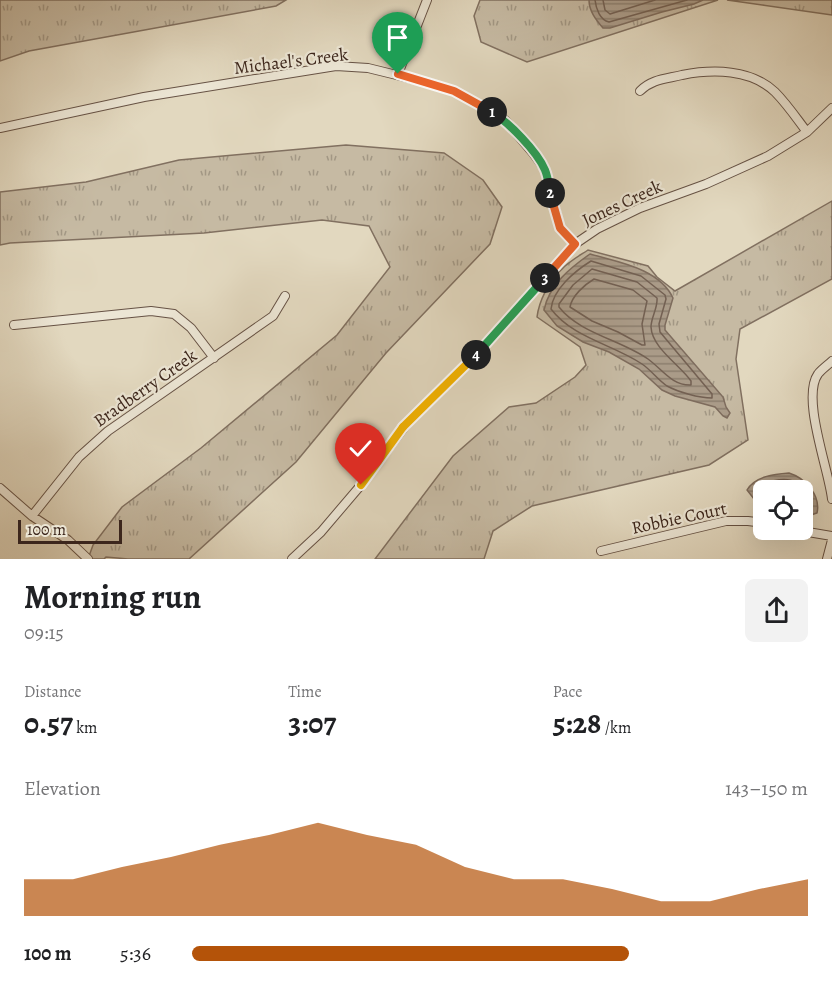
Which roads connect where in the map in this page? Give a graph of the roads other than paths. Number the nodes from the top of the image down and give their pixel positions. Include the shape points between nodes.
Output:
1 (427, 0) edge
2 (398, 74) junction
3 (640, 91) dead end
4 (832, 108) edge
5 (0, 128) edge
6 (807, 132) junction
7 (575, 244) junction
8 (285, 296) dead end
9 (14, 325) dead end
10 (214, 358) junction
11 (832, 361) edge
12 (0, 488) edge
13 (832, 499) edge
14 (32, 516) junction
15 (753, 522) edge
16 (813, 534) edge
17 (832, 538) edge
18 (601, 551) dead end
19 (88, 559) edge
20 (292, 559) edge
21 (827, 559) edge

1 - 2 street
2 - 5 street, Michael's Creek via 336,66 144,97
2 - 7 street, Michael's Creek via 454,91 505,120 545,169 560,228
3 - 6 street via 648,82 692,73 738,73 774,91
4 - 6 street, Jones Creek
6 - 7 street, Jones Creek via 768,156 605,224
7 - 20 street, Jones Creek via 474,358 408,422 361,485
8 - 10 street, Bradberry Creek via 273,316
9 - 10 street via 152,310 174,314 191,328
10 - 14 street, Bradberry Creek via 108,431 79,457
11 - 13 street via 817,375 812,393
12 - 14 street
14 - 19 street
15 - 18 street, Robbie Court via 726,521
16 - 17 street
17 - 21 street

